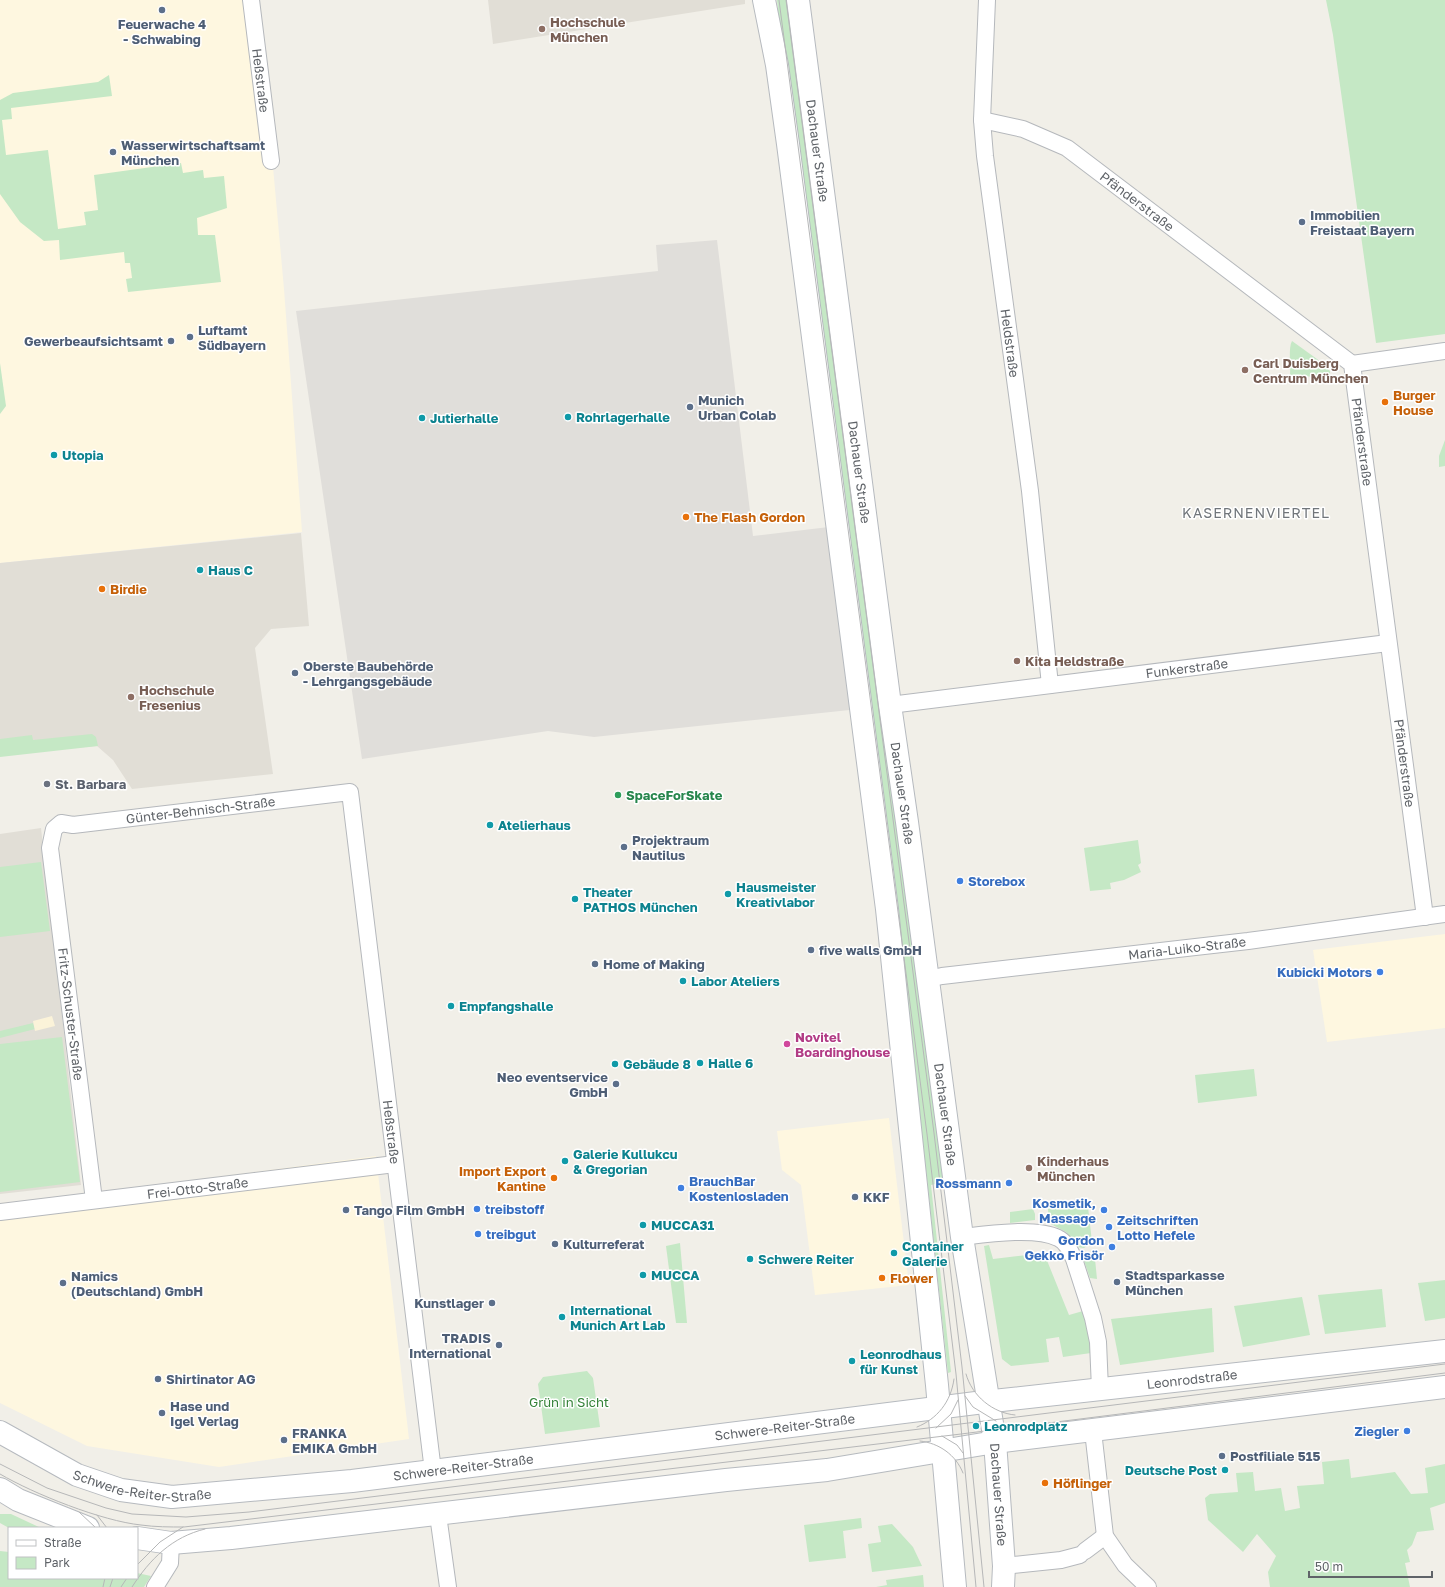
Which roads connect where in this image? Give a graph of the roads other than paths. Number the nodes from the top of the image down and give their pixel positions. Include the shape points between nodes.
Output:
1 (252, 0) edge
2 (764, 0) edge
3 (798, 0) edge
4 (988, 0) edge
5 (982, 120) junction
6 (271, 161) dead end
7 (1445, 351) edge
8 (1352, 364) junction
9 (1388, 643) junction
10 (1050, 685) junction
11 (890, 705) junction
12 (350, 792) joint
13 (54, 829) joint
14 (1445, 914) edge
15 (1425, 916) junction
16 (928, 979) junction
17 (395, 1164) junction
18 (94, 1200) junction
19 (0, 1212) edge
20 (962, 1237) junction
21 (1445, 1351) edge
22 (1445, 1387) edge
23 (1100, 1389) junction
24 (988, 1401) junction
25 (940, 1408) junction
26 (1093, 1431) junction
27 (0, 1432) edge
28 (995, 1442) junction
29 (942, 1452) junction
30 (433, 1471) junction
31 (0, 1489) edge
32 (438, 1514) junction
33 (86, 1527) edge
34 (1105, 1536) junction
35 (138, 1538) edge
36 (171, 1543) junction
37 (1004, 1577) edge
38 (155, 1587) edge
39 (448, 1587) edge
40 (955, 1587) edge
41 (1148, 1587) edge

1 - 6 street, Heßstraße
2 - 25 main road via 777,65 788,144 885,894
3 - 11 main road, Dachauer Straße
4 - 5 street, Heldstraße
5 - 8 street, Pfänderstraße via 1023,129 1067,148
5 - 10 street, Heldstraße via 1029,485
7 - 8 street
8 - 9 street, Pfänderstraße
9 - 10 street, Funkerstraße
9 - 15 street, Pfänderstraße
10 - 11 street, Funkerstraße
11 - 16 main road, Dachauer Straße
12 - 13 street, Günter-Behnisch-Straße via 73,825 61,823
12 - 17 street, Heßstraße
13 - 18 street, Fritz-Schuster-Straße via 50,848
14 - 15 street, Maria-Luiko-Straße
15 - 16 street, Maria-Luiko-Straße via 1248,941
16 - 20 main road, Dachauer Straße
17 - 18 street, Frei-Otto-Straße
17 - 30 street, Heßstraße
18 - 19 street, Frei-Otto-Straße
20 - 23 street via 1042,1232 1059,1238 1072,1253 1093,1318 1098,1342
20 - 24 main road, Dachauer Straße
21 - 23 main road, Leonrodstraße
22 - 26 main road
23 - 24 main road, Leonrodstraße
24 - 25 main road, Leonrodstraße
24 - 28 main road, Dachauer Straße
25 - 29 main road
25 - 30 main road, Schwere-Reiter-Straße
26 - 28 main road
26 - 34 street
27 - 30 main road, Schwere-Reiter-Straße via 77,1476 121,1490 172,1496 352,1481
28 - 29 main road
28 - 37 main road, Dachauer Straße
29 - 32 main road via 827,1470
29 - 40 main road
31 - 33 main road via 18,1500
32 - 36 main road
32 - 39 street
34 - 37 street via 1082,1553
34 - 41 street via 1125,1565
35 - 36 main road
36 - 38 street via 170,1563

